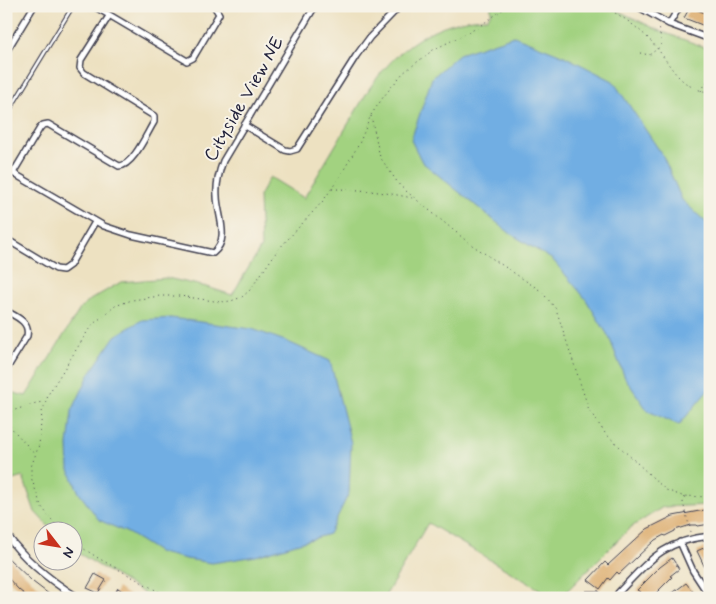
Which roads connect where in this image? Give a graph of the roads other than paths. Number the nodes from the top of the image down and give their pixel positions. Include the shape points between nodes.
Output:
1 (34, 6) edge
2 (73, 6) edge
3 (94, 6) edge
4 (214, 6) edge
5 (315, 6) edge
6 (400, 6) edge
7 (637, 6) edge
8 (680, 6) edge
9 (109, 16) junction
10 (669, 24) junction
11 (710, 39) edge
12 (6, 52) edge
13 (6, 116) edge
14 (244, 125) junction
15 (6, 169) edge
16 (13, 173) junction
17 (95, 222) junction
18 (6, 239) edge
19 (6, 311) edge
20 (6, 370) edge
21 (710, 536) edge
22 (7, 537) edge
23 (680, 542) junction
24 (618, 594) dead end
25 (78, 598) edge
26 (710, 598) edge

1 - 12 street
2 - 13 lane
3 - 9 street
4 - 9 street via 219,14 193,58 187,61
5 - 14 street, Cityside View NE
6 - 14 street via 356,56 297,149 285,150
7 - 10 street
8 - 10 street
9 - 16 street via 81,60 80,68 152,113 155,120 150,130 130,162 119,166 53,126 43,125
10 - 11 street
14 - 17 street, Cityside View NE via 220,170 216,198 222,227 221,240 213,253 131,235
15 - 16 street, Cityside View NE
16 - 17 street, Cityside View NE
17 - 18 street via 70,265 63,270
19 - 20 street via 24,322 28,329
21 - 23 street
22 - 25 street via 38,569
23 - 24 street via 654,557
23 - 26 street

